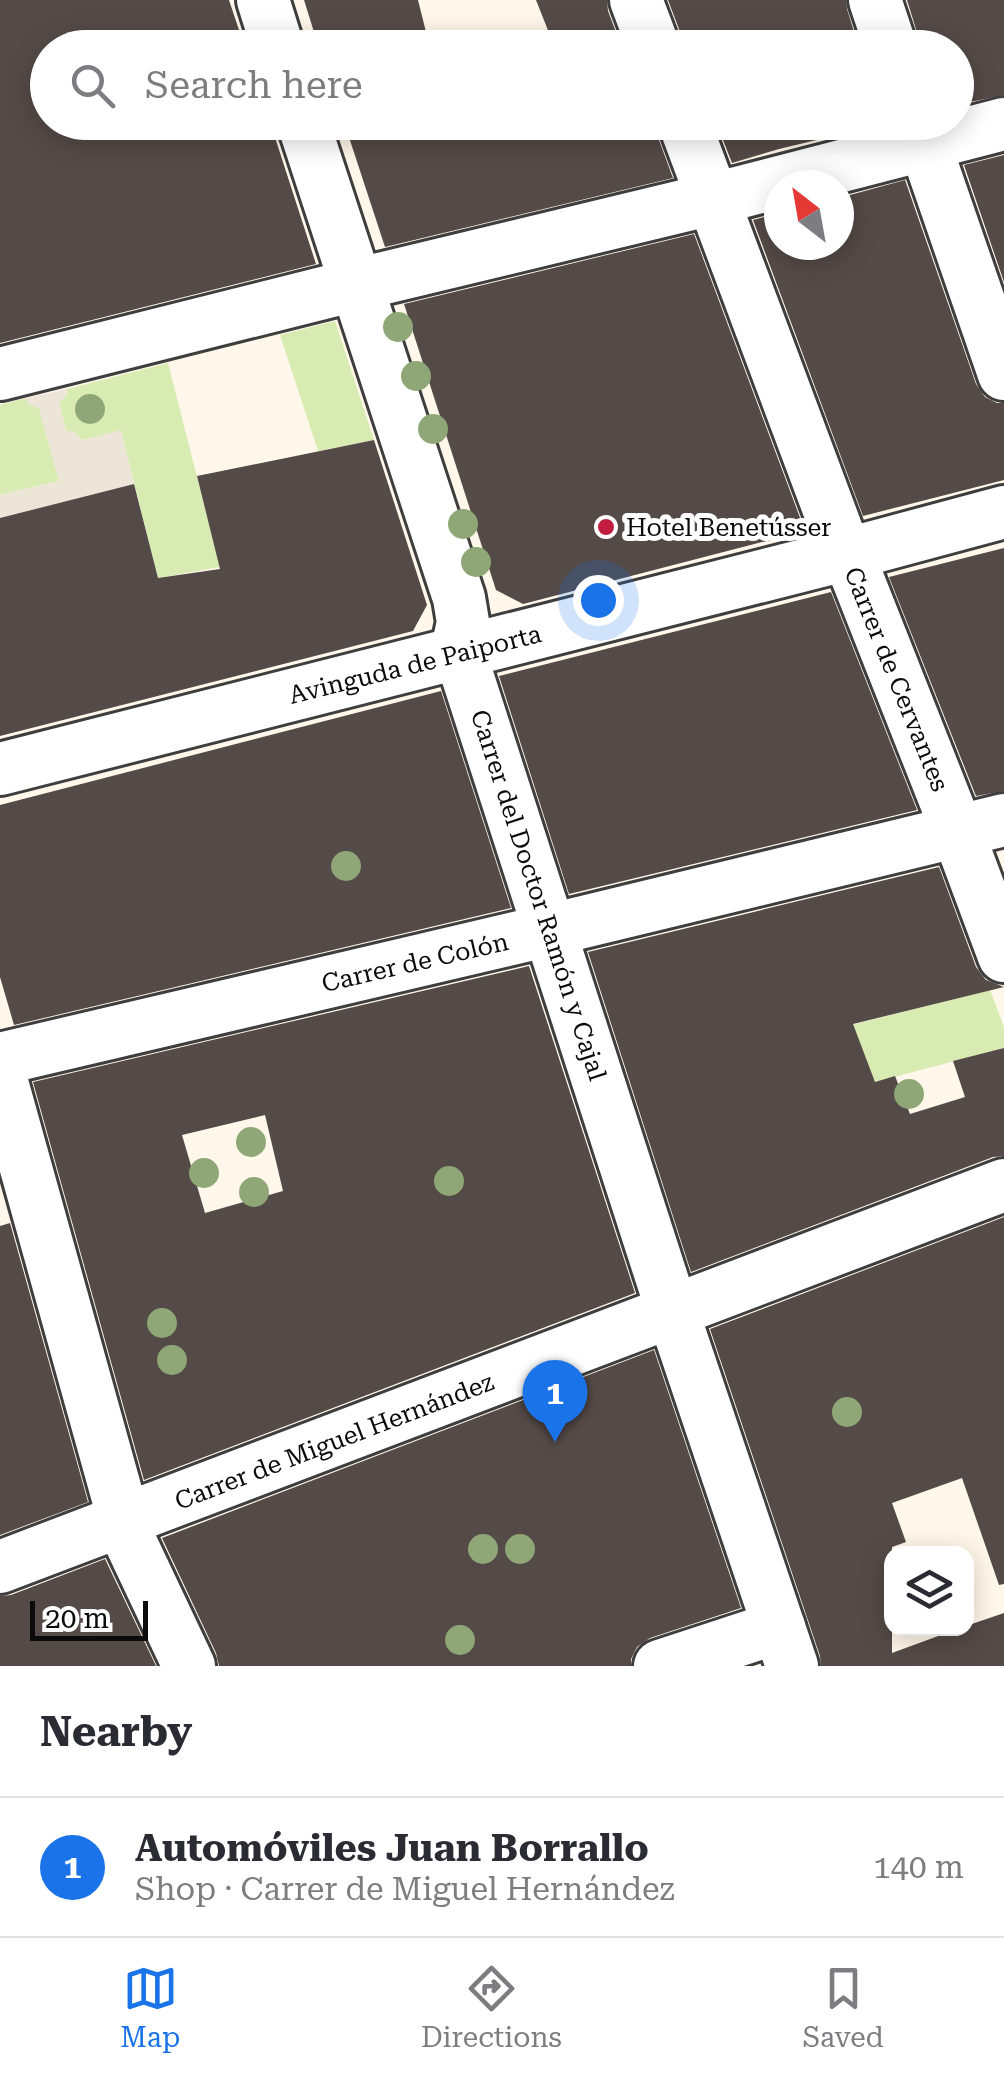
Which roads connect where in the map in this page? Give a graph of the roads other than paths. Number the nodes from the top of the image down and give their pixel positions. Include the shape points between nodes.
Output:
1 (263, 0) edge
2 (636, 0) edge
3 (875, 0) edge
4 (272, 30) edge
5 (647, 30) edge
6 (885, 30) edge
7 (1004, 124) edge
8 (974, 127) edge
9 (308, 140) edge
10 (691, 140) edge
11 (898, 140) edge
12 (922, 140) edge
13 (713, 198) junction
14 (355, 285) junction
15 (0, 374) edge
16 (1004, 374) edge
17 (1004, 512) edge
18 (848, 554) junction
19 (460, 653) junction
20 (0, 769) edge
21 (981, 825) edge
22 (550, 930) junction
23 (1004, 956) edge
24 (0, 1059) edge
25 (0, 1074) edge
26 (1004, 1185) edge
27 (673, 1313) junction
28 (127, 1530) junction
29 (0, 1567) edge
30 (785, 1646) edge
31 (190, 1666) edge
32 (660, 1666) edge

1 - 4 street
2 - 5 street
3 - 6 street
7 - 8 street
9 - 14 street, Carrer del Doctor Ramón y Cajal
10 - 13 street, Carrer de Cervantes
11 - 13 street
12 - 16 street
13 - 14 street
13 - 18 street, Carrer de Cervantes
14 - 15 street
14 - 19 street, Carrer del Doctor Ramón y Cajal via 459,598
17 - 18 street, Avinguda de Paiporta
18 - 19 street, Avinguda de Paiporta
18 - 21 street, Carrer de Cervantes
19 - 20 street, Avinguda de Paiporta
19 - 22 street, Carrer del Doctor Ramón y Cajal
21 - 22 street, Carrer de Colón
21 - 23 street, Carrer de Cervantes
22 - 24 street, Carrer de Colón
22 - 27 street, Carrer del Doctor Ramón y Cajal
25 - 28 street
26 - 27 street, Carrer de Miguel Hernández
27 - 28 street, Carrer de Miguel Hernández
27 - 30 street, Carrer del Doctor Ramón y Cajal
28 - 29 street, Carrer de Miguel Hernández
28 - 31 street
30 - 32 street

